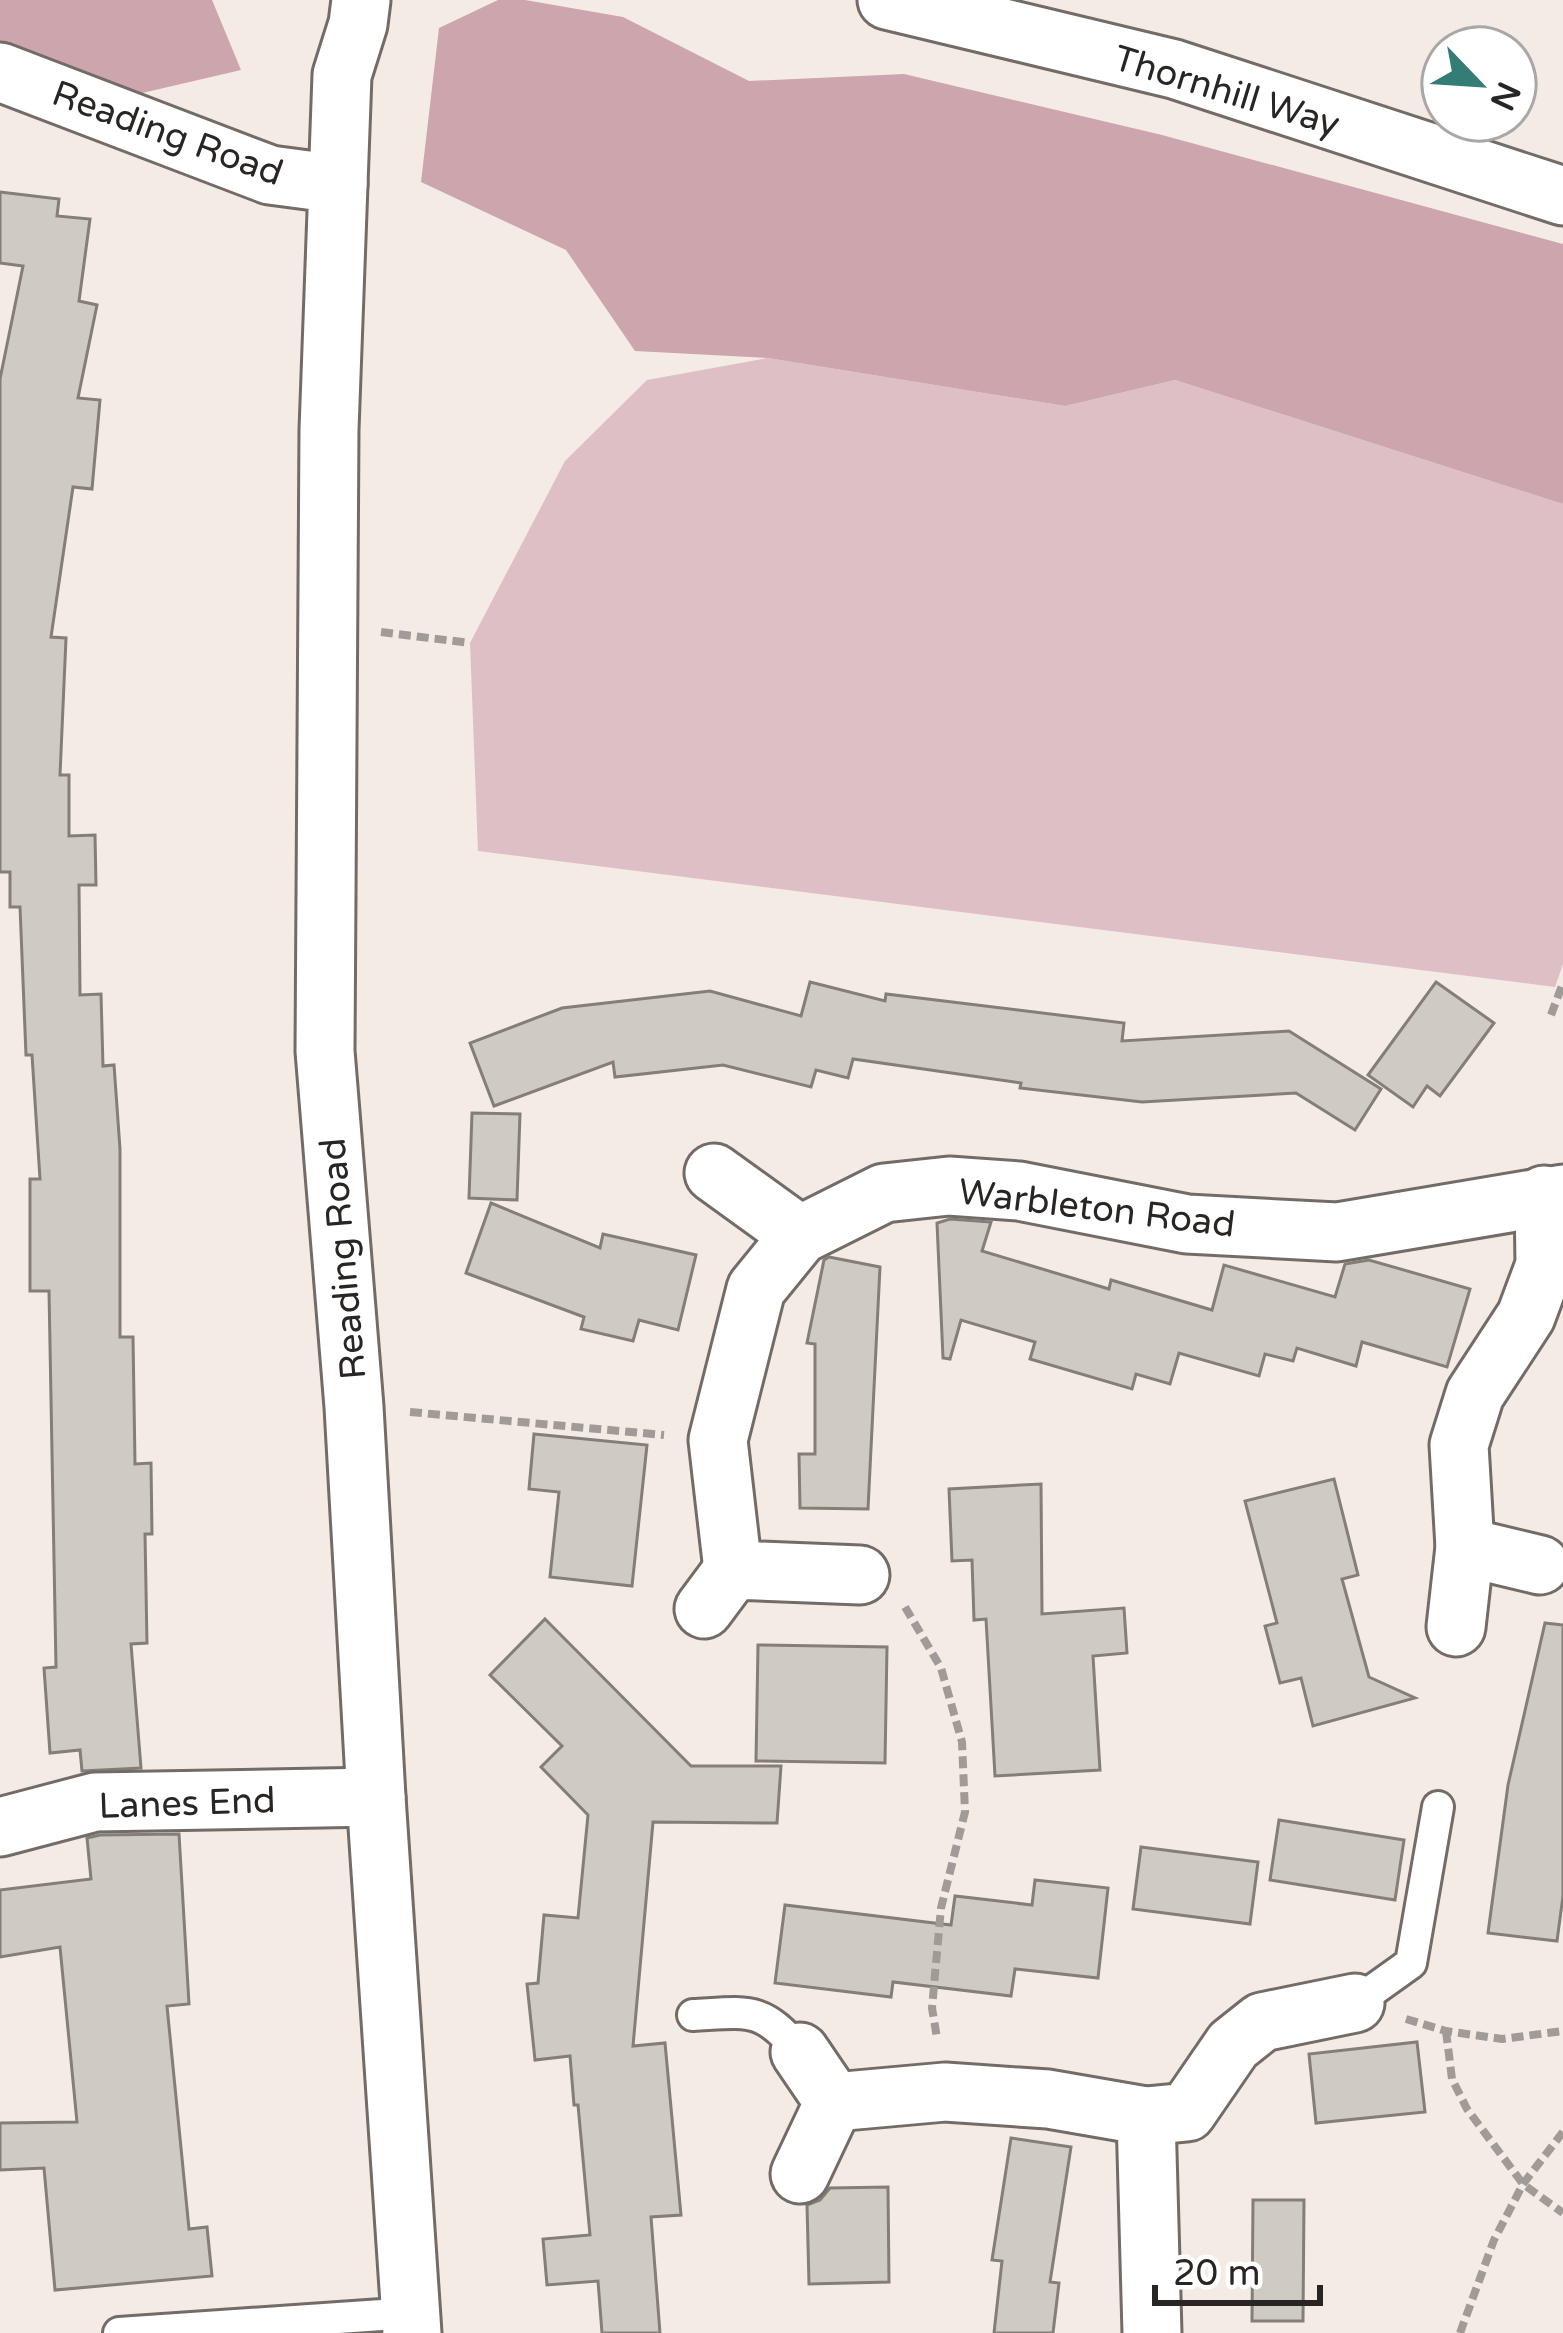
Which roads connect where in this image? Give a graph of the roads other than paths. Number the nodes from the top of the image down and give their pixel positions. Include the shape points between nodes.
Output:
1 (321, 0) edge
2 (361, 0) edge
3 (887, 0) edge
4 (0, 72) edge
5 (342, 75) junction
6 (338, 184) junction
7 (1563, 196) edge
8 (714, 1173) dead end
9 (1554, 1195) edge
10 (800, 1235) junction
11 (1465, 1547) junction
12 (1540, 1565) dead end
13 (860, 1574) road end
14 (1456, 1627) dead end
15 (376, 1797) junction
16 (1438, 1807) dead end
17 (0, 1827) edge
18 (1355, 2003) joint
19 (693, 2015) dead end
20 (800, 2052) joint
21 (834, 2102) junction
22 (1146, 2116) junction
23 (800, 2174) dead end
24 (412, 2323) edge
25 (119, 2333) edge
26 (1152, 2333) edge

1 - 5 street, Reading Road
2 - 5 street, Reading Road
3 - 7 street, Thornhill Way via 1174,69
4 - 6 street, Reading Road via 270,175
5 - 6 street, Reading Road
6 - 15 street, Reading Road via 328,430 325,1051
8 - 10 street
9 - 10 street, Warbleton Road via 1337,1232 1187,1224 1019,1191 949,1186 884,1193
9 - 11 street, Warbleton Road via 1545,1265 1526,1316 1475,1394 1459,1444
10 - 13 street, Warbleton Road via 756,1289 718,1440 719,1590
11 - 12 street
11 - 14 street, Warbleton Road
15 - 17 street, Lanes End via 95,1802
15 - 24 street, Reading Road
16 - 18 lane via 1411,1963
18 - 22 street via 1262,2022 1233,2045 1187,2112
19 - 20 lane via 761,2015
20 - 21 street
21 - 22 street via 945,2092
21 - 23 street
22 - 26 street
24 - 25 lane

